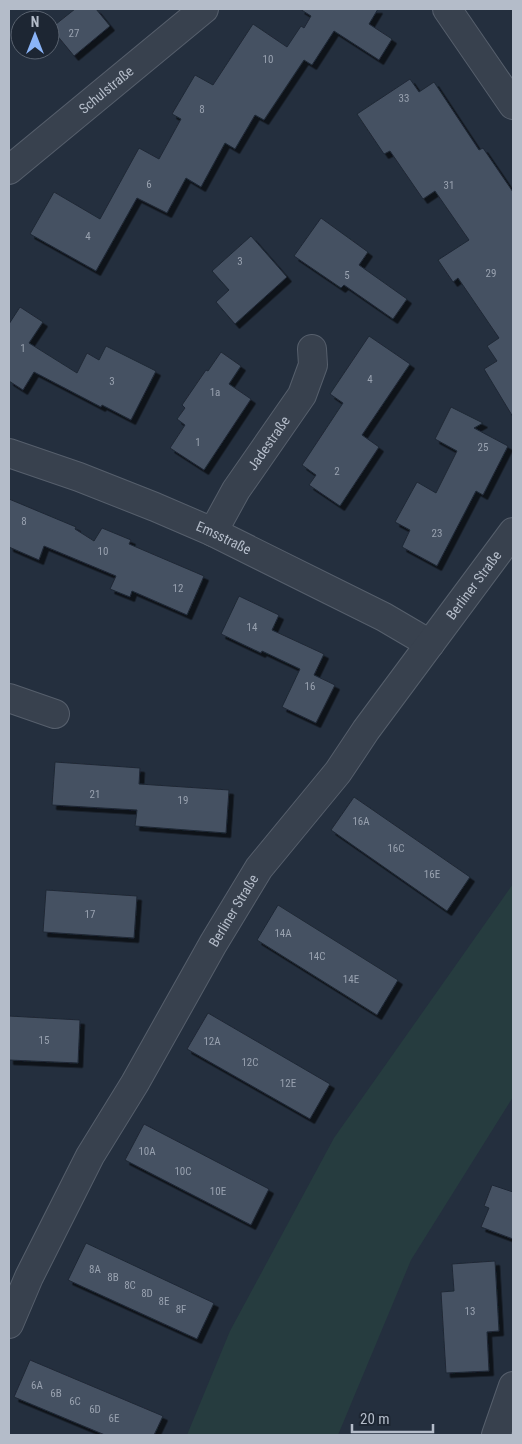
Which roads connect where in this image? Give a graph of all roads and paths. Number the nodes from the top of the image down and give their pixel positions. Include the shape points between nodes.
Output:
1 (204, 9) edge
2 (447, 9) edge
3 (513, 105) edge
4 (9, 170) edge
5 (312, 349) dead end
6 (9, 453) edge
7 (213, 532) junction
8 (513, 532) edge
9 (430, 644) junction
10 (9, 698) edge
11 (55, 714) dead end
12 (9, 1324) edge
13 (513, 1386) edge
14 (496, 1435) edge

1 - 4 street, Schulstraße
2 - 3 street
5 - 7 street, Jadestraße via 313,365 302,395 236,490
6 - 7 street, Emsstraße via 79,477
7 - 9 street, Emsstraße via 376,613
8 - 9 street, Berliner Straße
9 - 12 street, Berliner Straße via 338,772 259,868 90,1156
10 - 11 street
13 - 14 street

